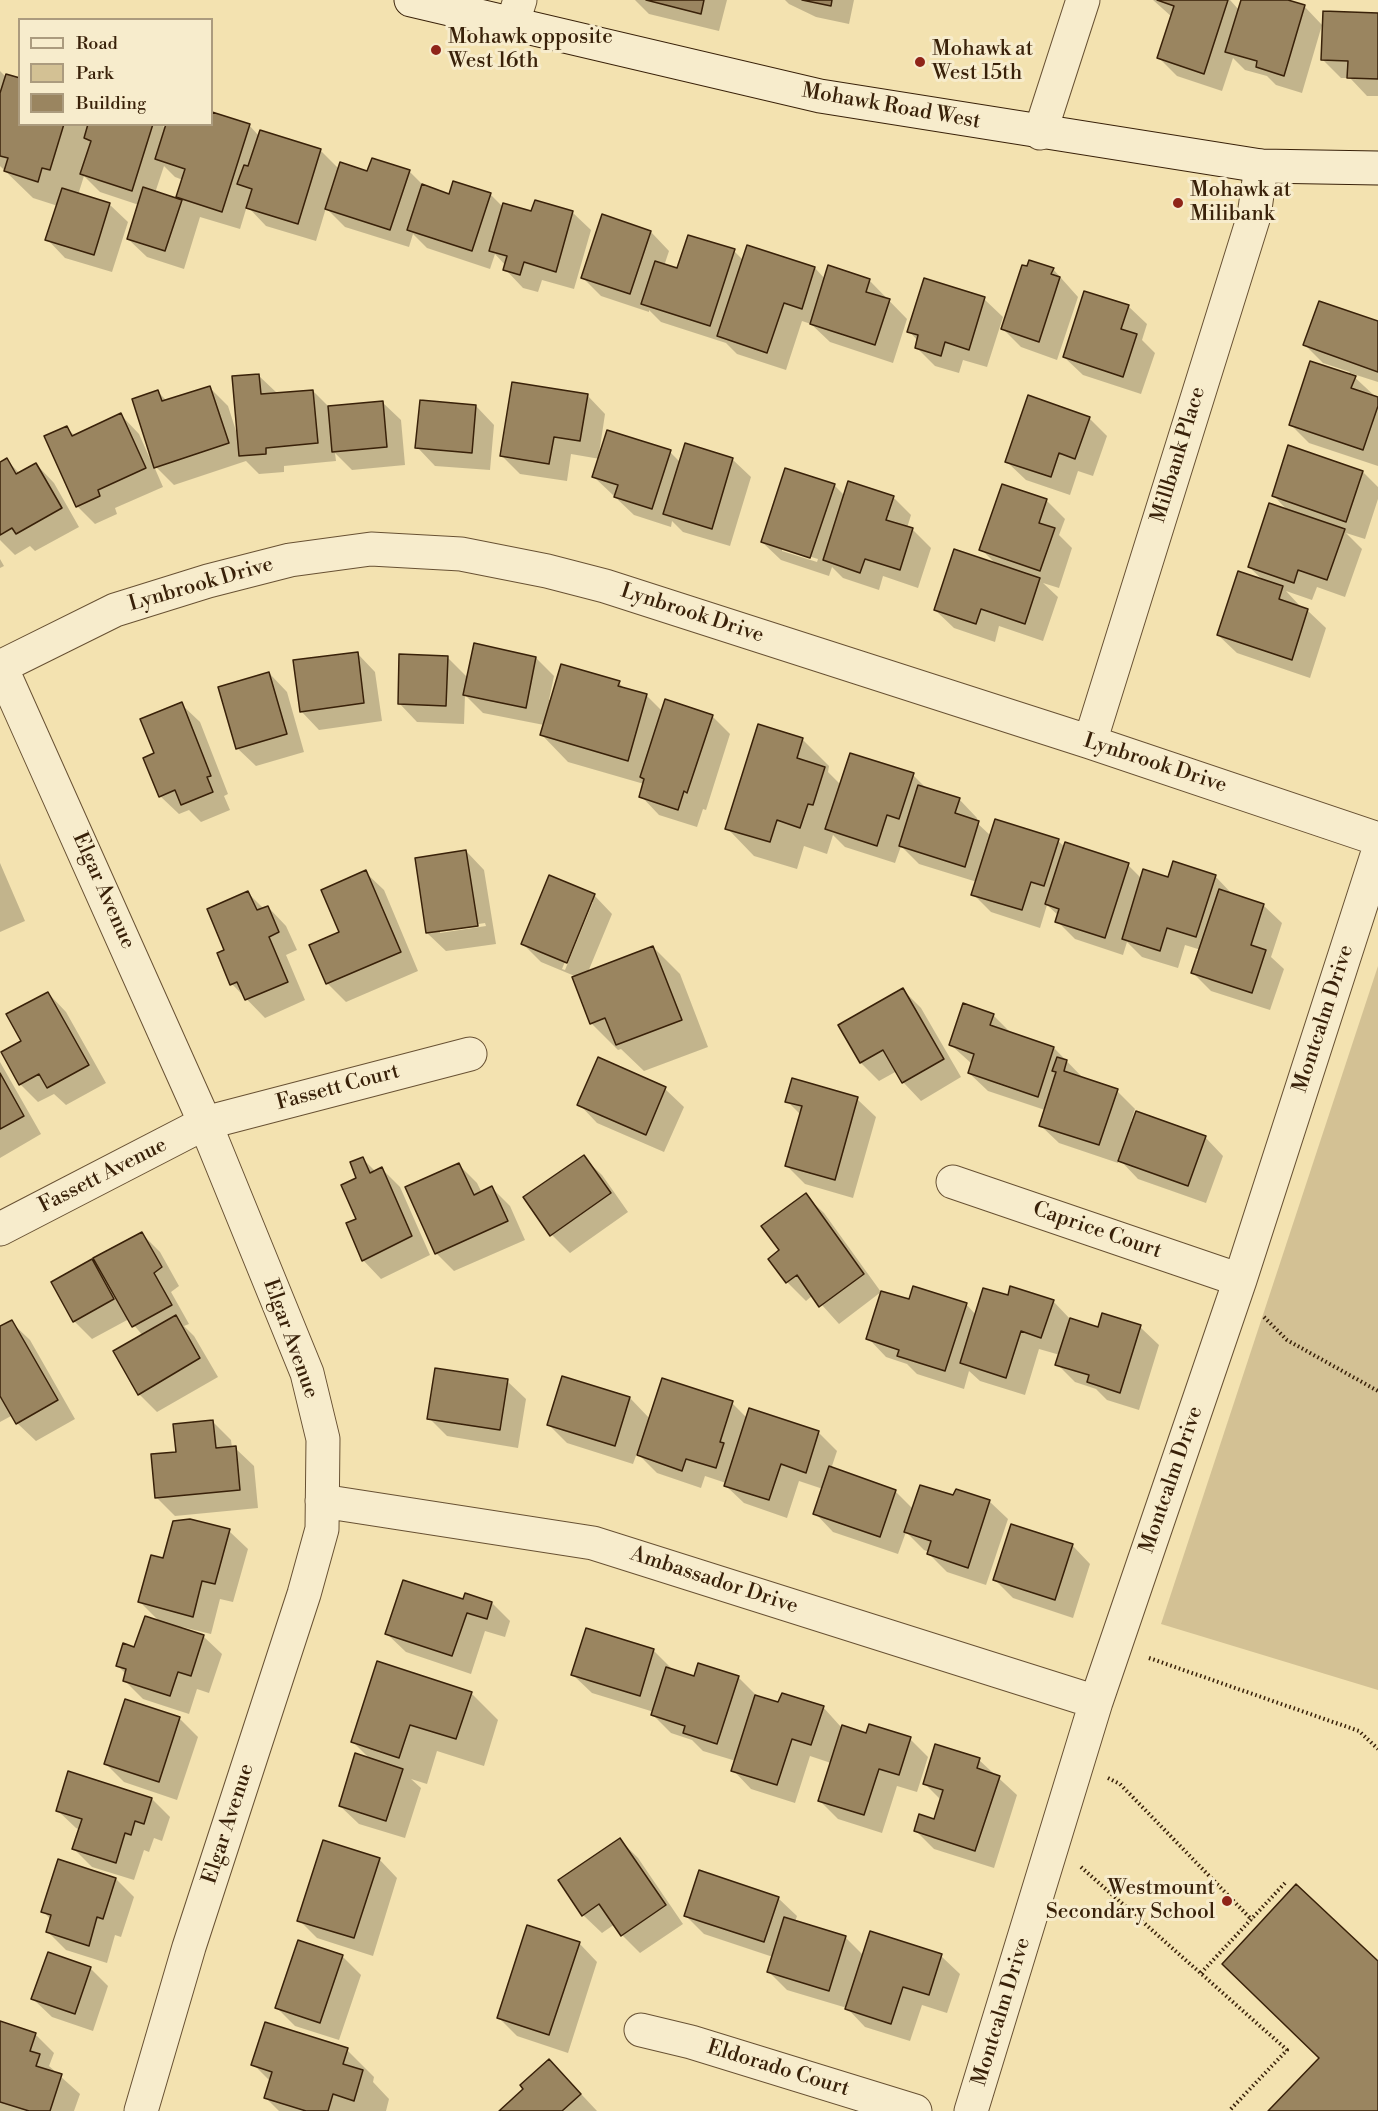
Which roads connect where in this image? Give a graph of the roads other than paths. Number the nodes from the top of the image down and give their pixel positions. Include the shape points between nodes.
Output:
1 (411, 0) edge
2 (1083, 0) edge
3 (516, 13) edge
4 (1041, 133) junction
5 (1261, 166) junction
6 (1378, 168) edge
7 (0, 667) edge
8 (1090, 742) junction
9 (1378, 838) edge
10 (1378, 852) edge
11 (470, 1054) dead end
12 (205, 1123) junction
13 (953, 1182) dead end
14 (0, 1229) edge
15 (1240, 1280) junction
16 (322, 1501) junction
17 (1096, 1702) junction
18 (641, 2031) dead end
19 (141, 2111) edge
20 (915, 2111) edge
21 (971, 2111) edge

1 - 3 street, Mohawk Road West
2 - 4 street
3 - 4 street, Mohawk Road West via 820,96
4 - 5 street, Mohawk Road West
5 - 6 street, Mohawk Road West
5 - 8 street, Millbank Place via 1254,216
7 - 8 street, Lynbrook Drive via 115,610 290,560 371,549 460,554 605,586
7 - 12 street, Elgar Avenue
8 - 9 street, Lynbrook Drive
10 - 15 street, Montcalm Drive
11 - 12 street, Fassett Court
12 - 14 street, Fassett Avenue
12 - 16 street, Elgar Avenue via 307,1373 323,1439
13 - 15 street, Caprice Court
15 - 17 street, Montcalm Drive
16 - 17 street, Ambassador Drive via 593,1543
16 - 19 street, Elgar Avenue via 322,1528 304,1594 189,1947
17 - 21 street, Montcalm Drive
18 - 20 street, Eldorado Court via 691,2042

